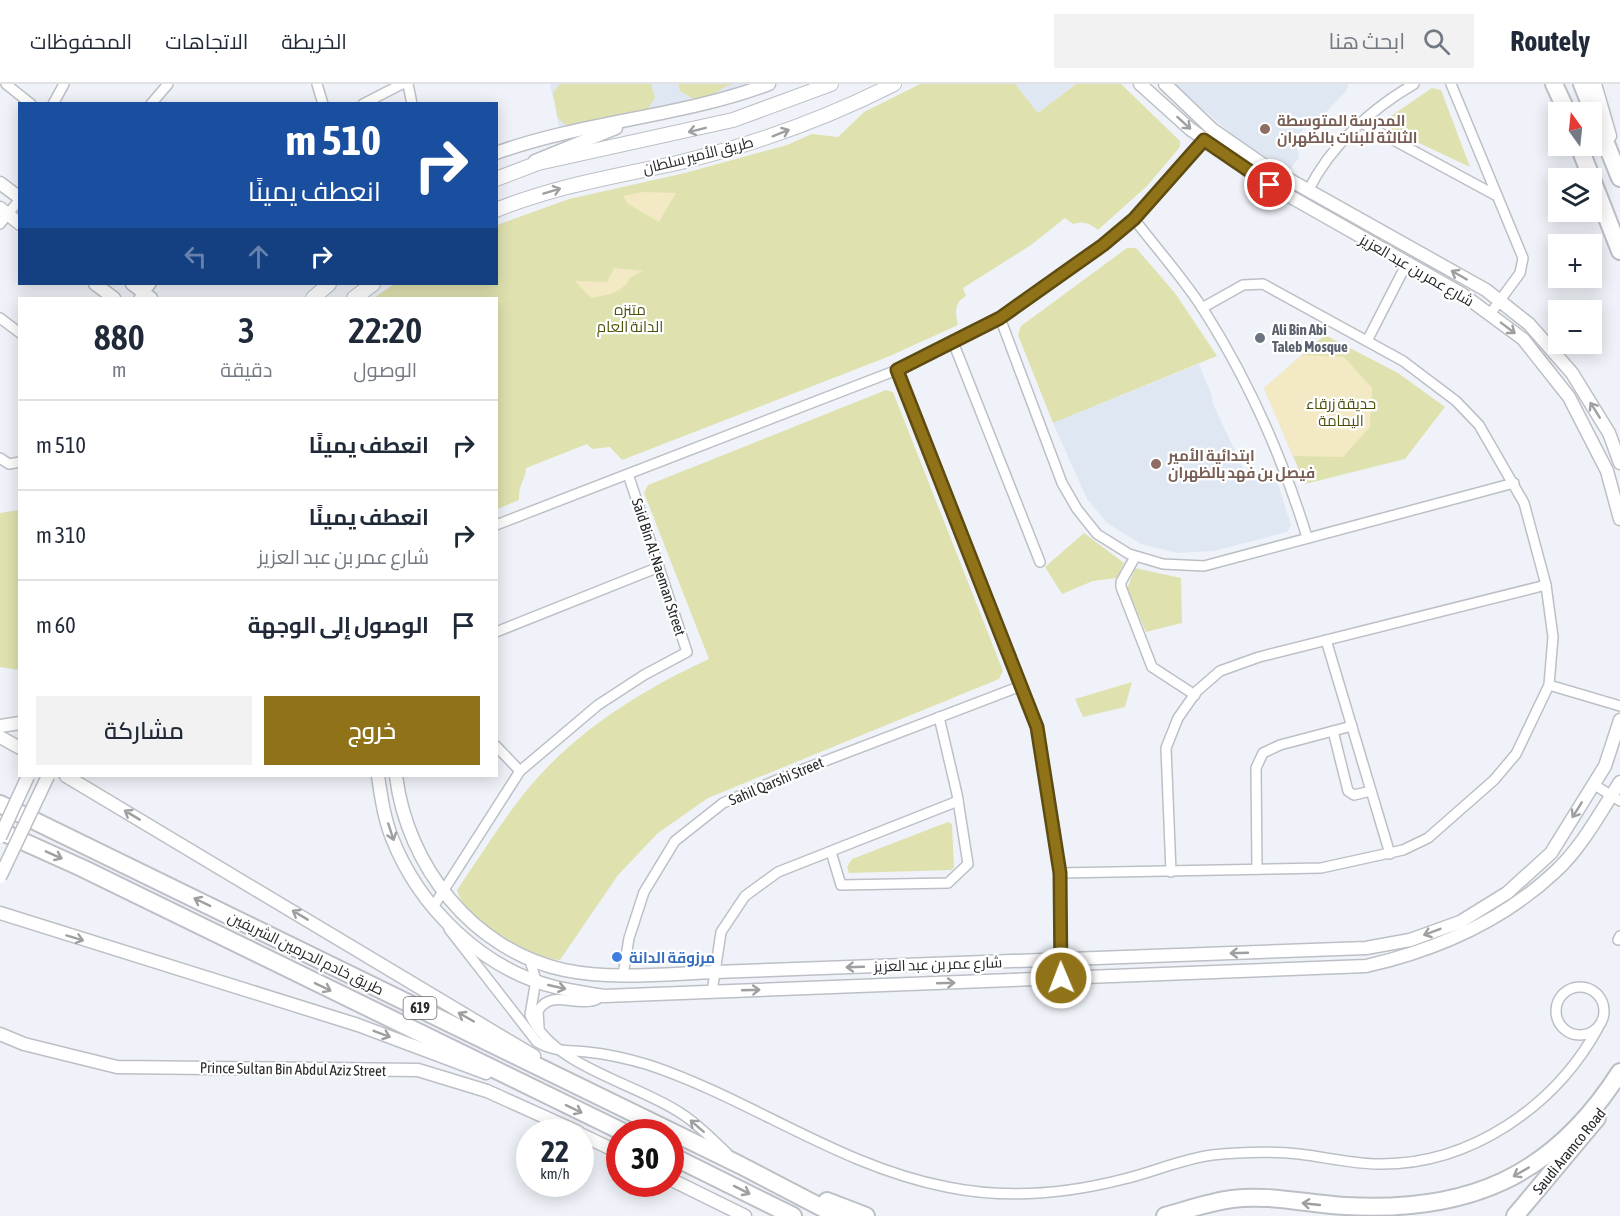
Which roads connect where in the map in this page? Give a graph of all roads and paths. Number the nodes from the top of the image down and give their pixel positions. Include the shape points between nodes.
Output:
1 (6, 84) edge
2 (63, 84) edge
3 (168, 84) edge
4 (317, 84) edge
5 (402, 84) edge
6 (408, 84) edge
7 (769, 84) edge
8 (831, 84) edge
9 (894, 84) edge
10 (1140, 84) edge
11 (1165, 84) edge
12 (1414, 84) edge
13 (1451, 84) edge
14 (1553, 84) edge
15 (1582, 84) edge
16 (1595, 84) edge
17 (28, 102) edge
18 (53, 102) edge
19 (153, 102) edge
20 (322, 102) edge
21 (367, 102) edge
22 (412, 102) edge
23 (1562, 102) edge
24 (651, 116) junction
25 (1362, 123) junction
26 (1214, 130) junction
27 (1204, 140) junction
28 (498, 152) edge
29 (1583, 156) edge
30 (526, 168) junction
31 (1620, 169) edge
32 (498, 178) edge
33 (1620, 178) edge
34 (0, 183) edge
35 (1308, 191) junction
36 (1497, 196) junction
37 (18, 197) edge
38 (18, 201) edge
39 (498, 209) edge
40 (2, 216) edge
41 (1134, 219) junction
42 (18, 223) edge
43 (1620, 251) edge
44 (1407, 263) junction
45 (96, 285) edge
46 (328, 285) edge
47 (371, 285) edge
48 (113, 297) edge
49 (314, 297) edge
50 (355, 297) edge
51 (1502, 301) junction
52 (1202, 308) junction
53 (1490, 315) junction
54 (0, 318) edge
55 (1000, 318) junction
56 (18, 332) edge
57 (1367, 341) junction
58 (953, 342) junction
59 (897, 370) junction
60 (0, 458) edge
61 (18, 462) edge
62 (1620, 463) edge
63 (628, 474) junction
64 (1514, 483) junction
65 (1620, 519) edge
66 (498, 524) edge
67 (1307, 537) junction
68 (1135, 556) junction
69 (1040, 562) dead end
70 (659, 567) junction
71 (1546, 585) junction
72 (498, 631) edge
73 (1326, 640) junction
74 (1549, 685) junction
75 (1021, 686) junction
76 (1195, 695) junction
77 (1620, 706) edge
78 (939, 717) junction
79 (1620, 720) edge
80 (18, 723) edge
81 (0, 726) edge
82 (1352, 726) junction
83 (1333, 731) junction
84 (0, 737) edge
85 (18, 747) edge
86 (498, 748) edge
87 (520, 771) junction
88 (28, 777) edge
89 (48, 777) edge
90 (68, 777) edge
91 (86, 777) edge
92 (378, 777) edge
93 (396, 777) edge
94 (1620, 782) edge
95 (1593, 784) junction
96 (1371, 791) junction
97 (93, 792) junction
98 (1616, 798) edge
99 (958, 801) junction
100 (0, 804) edge
101 (0, 831) edge
102 (0, 837) edge
103 (831, 852) junction
104 (1390, 854) junction
105 (1257, 869) junction
106 (1171, 872) junction
107 (1060, 873) junction
108 (0, 877) edge
109 (444, 892) junction
110 (436, 912) junction
111 (0, 913) edge
112 (0, 921) edge
113 (40, 927) junction
114 (529, 958) junction
115 (1060, 959) junction
116 (715, 972) junction
117 (623, 975) junction
118 (1061, 978) junction
119 (536, 980) junction
120 (712, 992) junction
121 (604, 996) junction
122 (1598, 1028) junction
123 (539, 1029) junction
124 (0, 1034) edge
125 (1578, 1036) junction
126 (560, 1050) junction
127 (1581, 1056) junction
128 (1620, 1072) edge
129 (1620, 1085) edge
130 (544, 1094) junction
131 (548, 1119) edge
132 (645, 1119) edge
133 (649, 1119) edge
134 (606, 1124) edge
135 (684, 1138) edge
136 (684, 1162) edge
137 (740, 1165) junction
138 (684, 1186) edge
139 (768, 1204) junction
140 (745, 1216) edge
141 (788, 1216) edge
142 (793, 1216) edge
143 (838, 1216) edge
144 (866, 1216) edge
145 (1165, 1216) edge
146 (1515, 1216) edge

1 - 17 street
2 - 18 street
3 - 19 street
4 - 20 street
5 - 21 street
6 - 22 street
7 - 24 street
8 -> 30 main road, طريق الأمير سلطان via 733,120
39 -> 9 main road, طريق الأمير سلطان via 585,181 676,163 770,138
10 -> 27 street, شارع عمر بن عبد العزيز
11 - 26 street
12 - 25 street via 1382,103
13 - 36 street
14 - 23 highway
15 - 33 highway
16 - 31 street
24 - 28 street via 568,132
24 - 30 street via 542,156
25 - 35 street via 1320,166
25 - 36 street
26 - 27 street
26 - 35 street
27 - 41 street
27 - 44 street, شارع عمر بن عبد العزيز via 1270,185
29 - 43 highway
30 - 32 main road, طريق الأمير سلطان
34 - 37 street
51 -> 35 street
36 - 51 street via 1523,258 1520,273
38 - 40 street
40 - 42 street
41 - 52 street
41 - 55 street
44 - 53 street, شارع عمر بن عبد العزيز
44 - 57 street
45 - 48 street
46 - 49 main road
47 - 50 main road
51 - 53 street
62 -> 51 street via 1610,433 1572,373 1529,324
52 - 57 street via 1243,285 1263,284
52 - 67 street via 1271,434
53 -> 65 street, شارع عمر بن عبد العزيز via 1523,339 1569,397 1607,471
54 - 56 street
55 - 58 street
55 - 68 street via 1062,483 1097,534
57 - 64 street via 1403,361 1456,401 1479,425
58 - 59 street
58 - 69 street
59 - 63 street
59 - 75 street
60 - 61 street via 9,464
63 - 66 street
63 - 70 street, Said Bin Al-Naeman Street
64 - 67 street
64 - 71 street via 1524,503
67 - 68 street via 1204,566 1163,564
68 - 76 street via 1121,587 1152,666
70 - 72 street
70 - 87 street, Said Bin Al-Naeman Street via 687,652 598,705
71 - 73 street
71 - 74 street via 1553,637
73 - 76 street via 1220,671
73 - 82 street
74 - 77 street
74 - 104 street via 1516,754 1494,780 1428,838
75 - 78 street, Sahil Qarshi Street
75 - 107 street via 1037,727
76 - 106 street via 1178,718 1166,748
78 - 99 street
78 - 117 street, Sahil Qarshi Street via 723,803 675,841 644,892 629,938
79 - 95 street, شارع عمر بن عبد العزيز via 1605,766
80 - 81 street
82 - 83 street
82 - 96 street
83 - 96 street via 1348,791 1354,795
83 - 105 street via 1263,753 1256,768
84 - 85 street
86 - 87 street
87 - 109 street, Said Bin Al-Naeman Street
88 - 102 street, bridge
89 - 108 street, bridge
90 - 97 street
91 - 97 street
92 -> 110 street via 392,839
93 - 109 street, شارع عمر بن عبد العزيز via 410,834 432,879
94 - 98 street
95 - 98 street
95 -> 115 street, شارع عمر بن عبد العزيز via 1551,854 1507,892 1460,922 1410,940 1366,948
96 - 104 street
133 -> 97 street via 483,1027
98 - 118 street via 1557,870 1524,897 1463,936 1413,956 1366,966
99 - 103 street
99 - 103 street via 968,864 948,883 841,885
132 -> 100 highway, طريق خادم الحرمين الشريفين / 619
101 -> 130 highway, طريق خادم الحرمين الشريفين / 619
103 - 116 street via 778,872 744,896 721,932
104 - 105 street via 1321,868
105 - 106 street
106 - 107 street
107 - 115 street
109 - 110 street, Said Bin Al-Naeman Street
109 - 114 street, شارع عمر بن عبد العزيز via 481,929
110 - 119 street via 465,942 512,971
110 - 126 street via 537,1042
111 - 113 street
112 - 113 street
113 -> 130 street via 358,1025
114 - 117 street, شارع عمر بن عبد العزيز via 564,970
114 - 119 street
115 -> 116 street, شارع عمر بن عبد العزيز
115 - 118 street
116 - 117 street, شارع عمر بن عبد العزيز
116 - 120 street
120 -> 118 street
119 -> 121 street
119 - 123 street via 530,1015
120 - 121 street
121 - 123 street via 591,1002 547,1001 538,1011
122 - 125 street
122 - 125 street via 1604,1013 1600,998 1587,988 1571,989 1559,1000 1556,1015 1564,1029
122 - 127 street
123 - 126 street
124 - 131 street, Prince Sultan Bin Abdul Aziz Street via 24,1044 117,1067 418,1070 487,1091
125 - 127 street
126 - 127 street via 614,1056 658,1069 698,1084 862,1163 911,1179 986,1193 1028,1194 1120,1180 1189,1160 1243,1152 1299,1154 1380,1165 1436,1156 1476,1143 1510,1124 1558,1085
137 -> 126 street via 681,1112
128 -> 145 highway via 1592,1110 1551,1153 1521,1173 1459,1199 1398,1207 1232,1199
129 - 146 highway, Saudi Aramco Road via 1575,1148
130 -> 134 highway, طريق خادم الحرمين الشريفين / 619
135 - 137 highway, طريق خادم الحرمين الشريفين / 619
136 -> 139 highway
137 - 143 highway, طريق خادم الحرمين الشريفين / 619
137 - 144 highway
138 - 140 street
139 - 141 highway
139 - 142 highway

